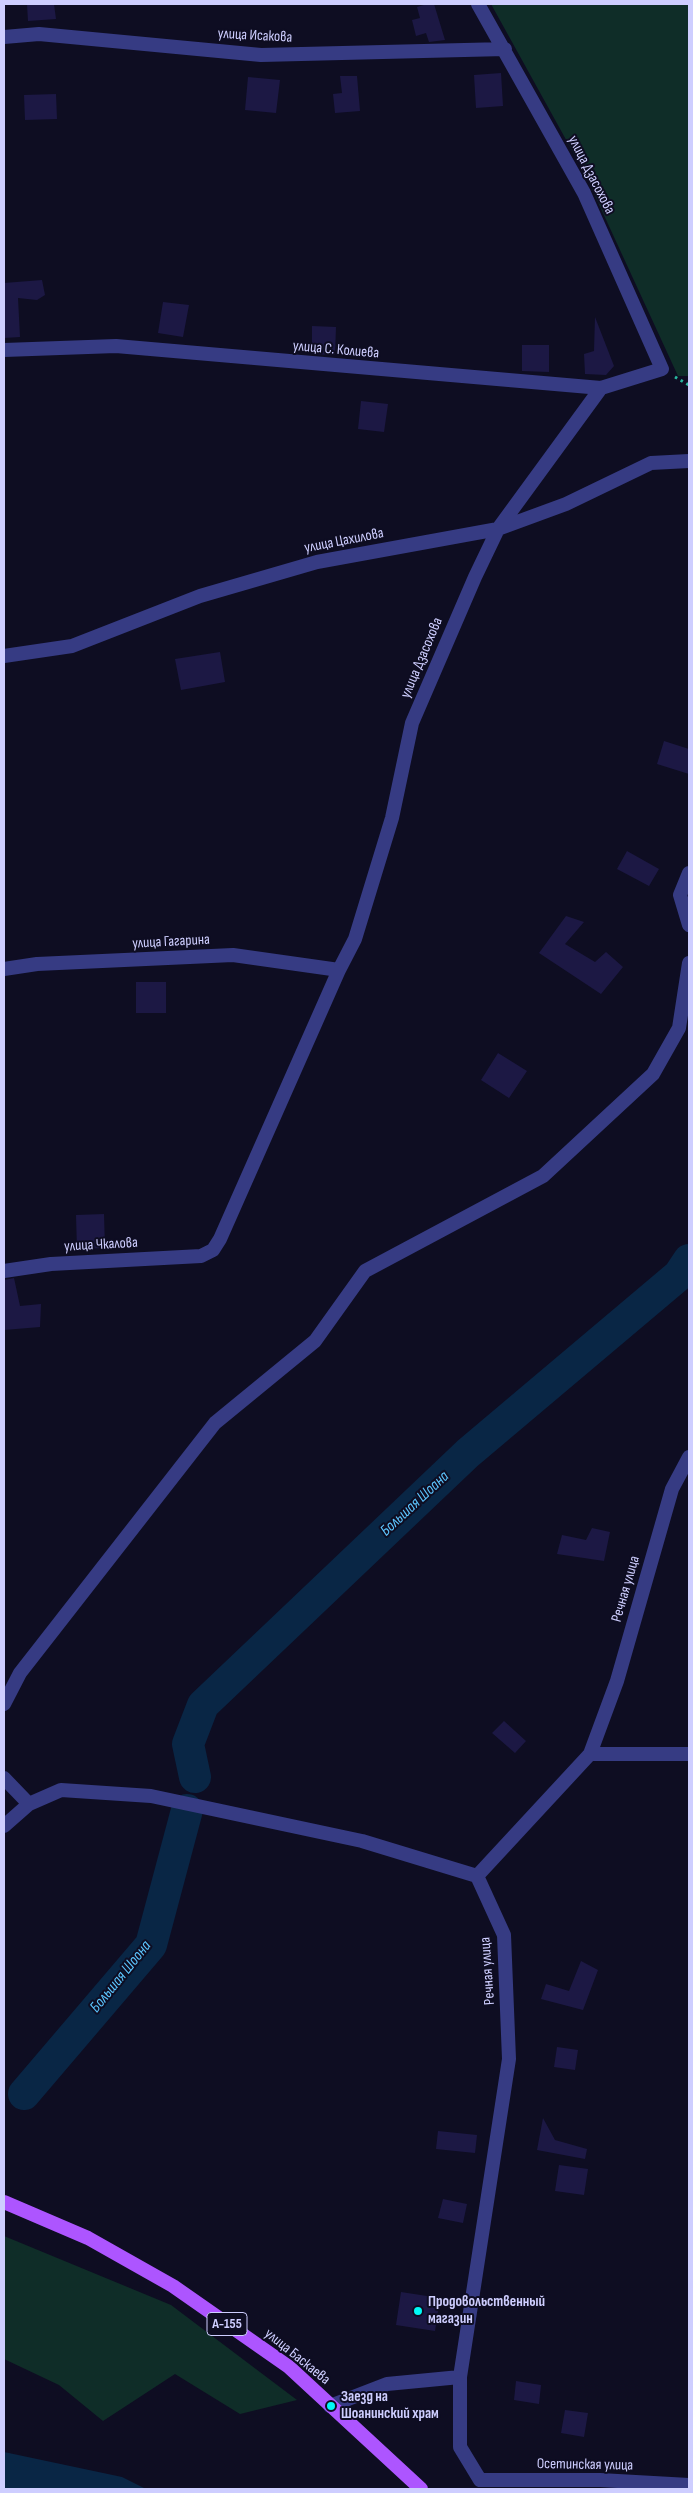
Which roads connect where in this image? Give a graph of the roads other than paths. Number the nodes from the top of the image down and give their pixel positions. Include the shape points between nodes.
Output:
1 (478, 4) edge
2 (4, 37) edge
3 (505, 49) junction
4 (4, 350) edge
5 (662, 369) joint
6 (600, 388) junction
7 (689, 461) edge
8 (498, 529) junction
9 (4, 656) edge
10 (689, 873) edge
11 (689, 925) edge
12 (689, 963) edge
13 (4, 969) edge
14 (339, 970) junction
15 (201, 1256) joint
16 (4, 1271) edge
17 (689, 1457) edge
18 (4, 1704) edge
19 (590, 1754) junction
20 (689, 1754) edge
21 (4, 1778) edge
22 (29, 1804) junction
23 (4, 1826) edge
24 (477, 1876) junction
25 (4, 2202) edge
26 (460, 2377) junction
27 (330, 2406) junction
28 (480, 2480) joint
29 (689, 2485) edge
30 (421, 2489) edge

1 - 3 street, улица Дзасохова
2 - 3 street, улица Исакова via 39,34 261,55
3 - 5 street, улица Дзасохова via 584,193
4 - 6 street, улица С. Колиева via 116,346
5 - 6 street, улица С. Колиева
6 - 8 street, улица Дзасохова
7 - 8 street, улица Цахилова via 651,463 566,504
8 - 9 street, улица Цахилова via 317,562 200,596 72,646
8 - 14 street, улица Дзасохова via 412,723 392,818 355,939
10 - 11 street via 680,895
12 - 18 street via 679,1028 653,1074 543,1176 364,1271 316,1341 215,1423 20,1673
13 - 14 street, улица Гагарина via 37,964 233,955
14 - 15 street, улица Дзасохова via 220,1239 212,1250
15 - 16 street, улица Чкалова via 51,1264
17 - 19 street, Речная улица via 672,1489 617,1681
19 - 20 street
19 - 24 street, Речная улица
21 - 22 street
22 - 23 street
22 - 24 street via 60,1790 151,1796 362,1840
24 - 26 street, Речная улица via 504,1935 509,2058
25 - 27 main road, улица Баскаева / А-155 via 88,2238 173,2286 289,2367
26 - 27 street via 387,2384
26 - 28 street, Речная улица via 460,2447
27 - 30 main road, улица Баскаева / А-155
28 - 29 street, Осетинская улица via 600,2480

